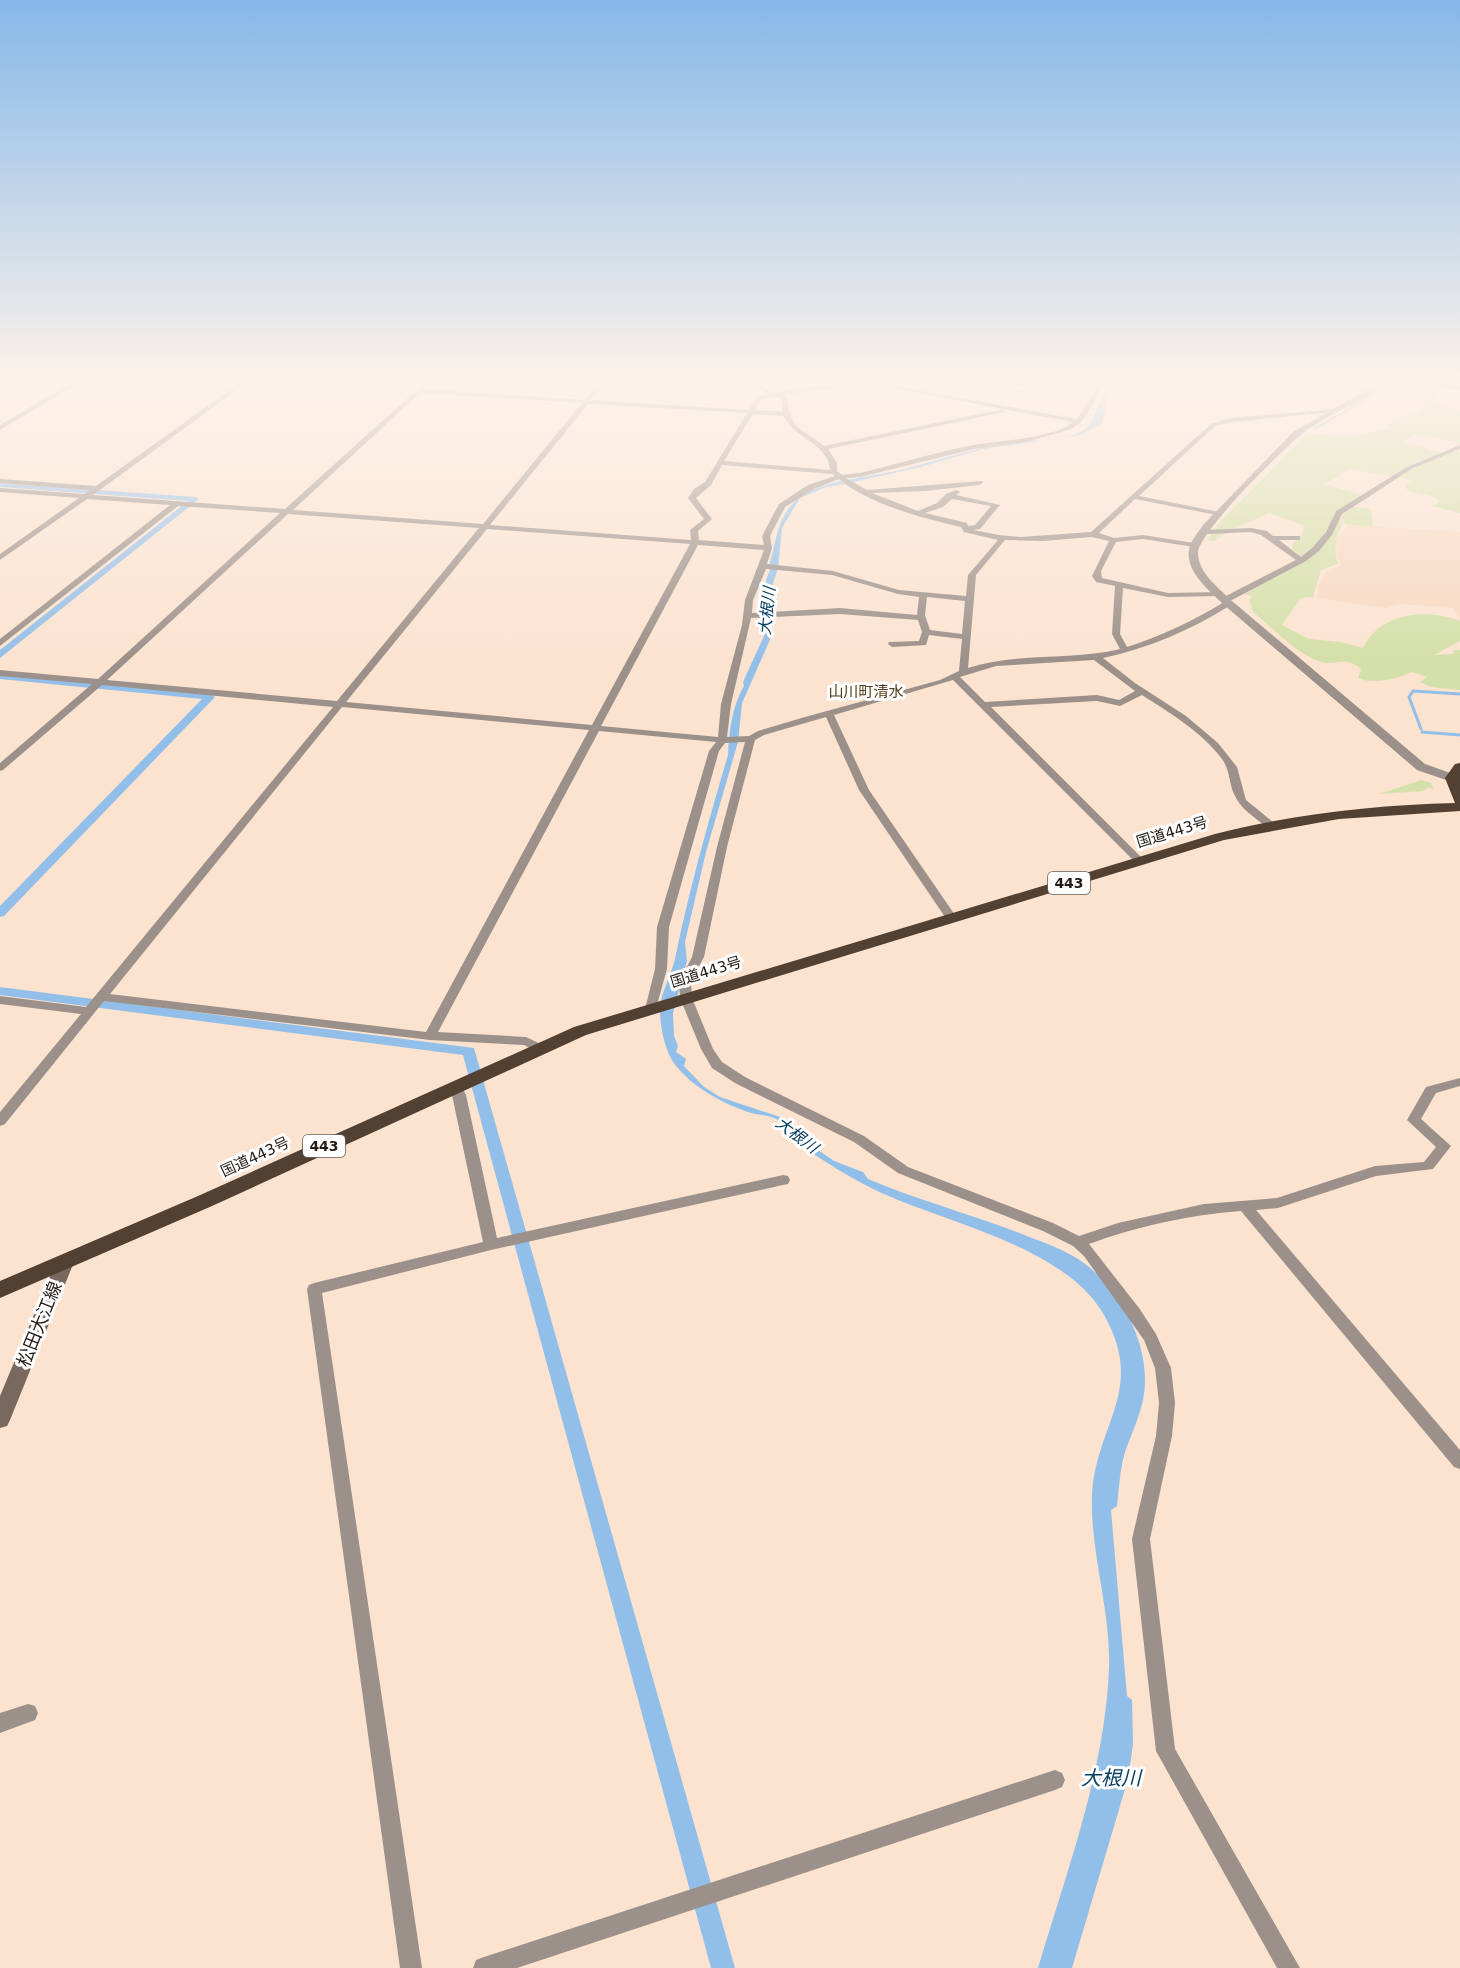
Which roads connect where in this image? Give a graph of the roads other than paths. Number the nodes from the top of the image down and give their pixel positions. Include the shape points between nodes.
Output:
1 (115, 476) edge
2 (326, 476) edge
3 (526, 476) edge
4 (712, 476) edge
5 (835, 476) edge
6 (838, 476) edge
7 (1158, 476) edge
8 (1256, 476) edge
9 (1397, 476) edge
10 (0, 481) edge
11 (98, 488) junction
12 (0, 490) edge
13 (860, 492) junction
14 (87, 496) junction
15 (950, 496) junction
16 (1135, 497) junction
17 (177, 503) junction
18 (286, 512) junction
19 (918, 513) junction
20 (1219, 514) junction
21 (485, 526) junction
22 (966, 528) junction
23 (1209, 532) dead end
24 (1094, 533) junction
25 (1274, 538) junction
26 (1002, 539) junction
27 (1113, 540) junction
28 (695, 543) junction
29 (1194, 545) junction
30 (768, 548) junction
31 (1287, 548) junction
32 (0, 558) edge
33 (1300, 560) junction
34 (765, 566) junction
35 (1119, 586) junction
36 (923, 595) junction
37 (969, 599) junction
38 (1224, 599) junction
39 (747, 616) junction
40 (921, 618) junction
41 (926, 632) junction
42 (965, 637) junction
43 (0, 643) edge
44 (892, 644) dead end
45 (1125, 651) junction
46 (1096, 657) junction
47 (0, 673) edge
48 (958, 673) junction
49 (100, 682) junction
50 (1142, 691) junction
51 (340, 705) junction
52 (983, 705) junction
53 (829, 713) junction
54 (596, 730) junction
55 (751, 739) junction
56 (722, 740) junction
57 (0, 768) edge
58 (1456, 773) edge
59 (1460, 800) edge
60 (1460, 807) edge
61 (1270, 825) junction
62 (1137, 856) dead end
63 (951, 918) junction
64 (686, 998) junction
65 (0, 1000) edge
66 (94, 1004) junction
67 (651, 1009) junction
68 (430, 1036) junction
69 (539, 1048) junction
70 (1460, 1082) edge
71 (455, 1087) junction
72 (0, 1121) edge
73 (783, 1180) dead end
74 (1244, 1205) junction
75 (1078, 1242) junction
76 (491, 1245) junction
77 (65, 1262) junction
78 (0, 1290) edge
79 (0, 1420) edge
80 (1460, 1462) edge
81 (28, 1713) dead end
82 (0, 1722) edge
83 (1055, 1780) dead end
84 (411, 1968) edge
85 (484, 1968) edge
86 (1289, 1968) edge

1 - 11 street
2 - 18 street
3 - 21 street
4 - 28 street via 692,498 708,519 694,530
5 - 30 street via 782,506 766,536
6 - 13 street
7 - 16 street
8 - 20 street
9 - 33 street via 1339,513 1316,549
10 - 11 street
11 - 14 street
12 - 14 street
13 - 15 street via 979,483
13 - 19 street
14 - 17 street
14 - 32 street
15 - 19 street via 940,505
15 - 22 street via 996,505 977,526
16 - 20 street
16 - 24 street
17 - 18 street
17 - 43 street
18 - 21 street
18 - 49 street
19 - 22 street
20 - 29 street
21 - 28 street
21 - 51 street
22 - 26 street
23 - 25 street via 1255,531
24 - 26 street
24 - 27 street
25 - 31 street
25 - 31 street via 1295,538
26 - 37 street via 975,568
27 - 29 street via 1143,537
27 - 35 street via 1096,576
28 - 30 street
28 - 54 street
29 - 38 street via 1196,566
30 - 34 street
31 - 33 street
33 - 38 street
34 - 36 street via 833,573 898,592
34 - 39 street via 749,600
35 - 38 street via 1168,596
35 - 45 street via 1116,634
36 - 37 street
36 - 40 street
37 - 42 street
38 - 45 street via 1215,612
38 - 58 street via 1421,767
39 - 40 street via 840,611
39 - 56 street via 726,704
40 - 41 street
41 - 42 street
41 - 44 street via 923,643
42 - 48 street
45 - 46 street
46 - 48 street via 1004,662
46 - 50 street
47 - 49 street
48 - 52 street
48 - 53 street via 943,682
49 - 51 street
49 - 57 street
50 - 52 street via 1120,703 1097,698
50 - 61 street via 1160,701 1223,754 1234,768 1242,801
51 - 54 street
51 - 66 street
52 - 62 street
53 - 55 street
53 - 63 street via 864,790
54 - 56 street
54 - 68 street
55 - 56 street
55 - 64 street via 698,957 685,982
56 - 67 street via 714,751 663,927 661,969
58 - 59 highway
60 - 61 highway, 国道443号 / 443 via 1374,810
61 - 63 highway, 国道443号 / 443
63 - 64 highway, 国道443号 / 443
64 - 67 highway, 国道443号 / 443
64 - 75 street via 717,1065 740,1080 859,1139 903,1170
65 - 66 street
66 - 68 street
66 - 72 street
67 - 69 highway, 国道443号 / 443
68 - 69 street via 526,1041
69 - 71 highway, 国道443号 / 443
70 - 74 street via 1431,1090 1414,1120 1444,1146 1428,1166 1375,1171 1278,1203
71 - 76 street
71 - 77 highway, 国道443号 / 443
73 - 76 street
74 - 75 street via 1204,1209
74 - 80 street
75 - 86 street via 1134,1312 1151,1338 1163,1368 1167,1402 1164,1436 1141,1539 1166,1751
76 - 84 street via 314,1289
77 - 78 highway, 国道443号 / 443
77 - 79 main road, 松田大江線
81 - 82 street
83 - 85 street

